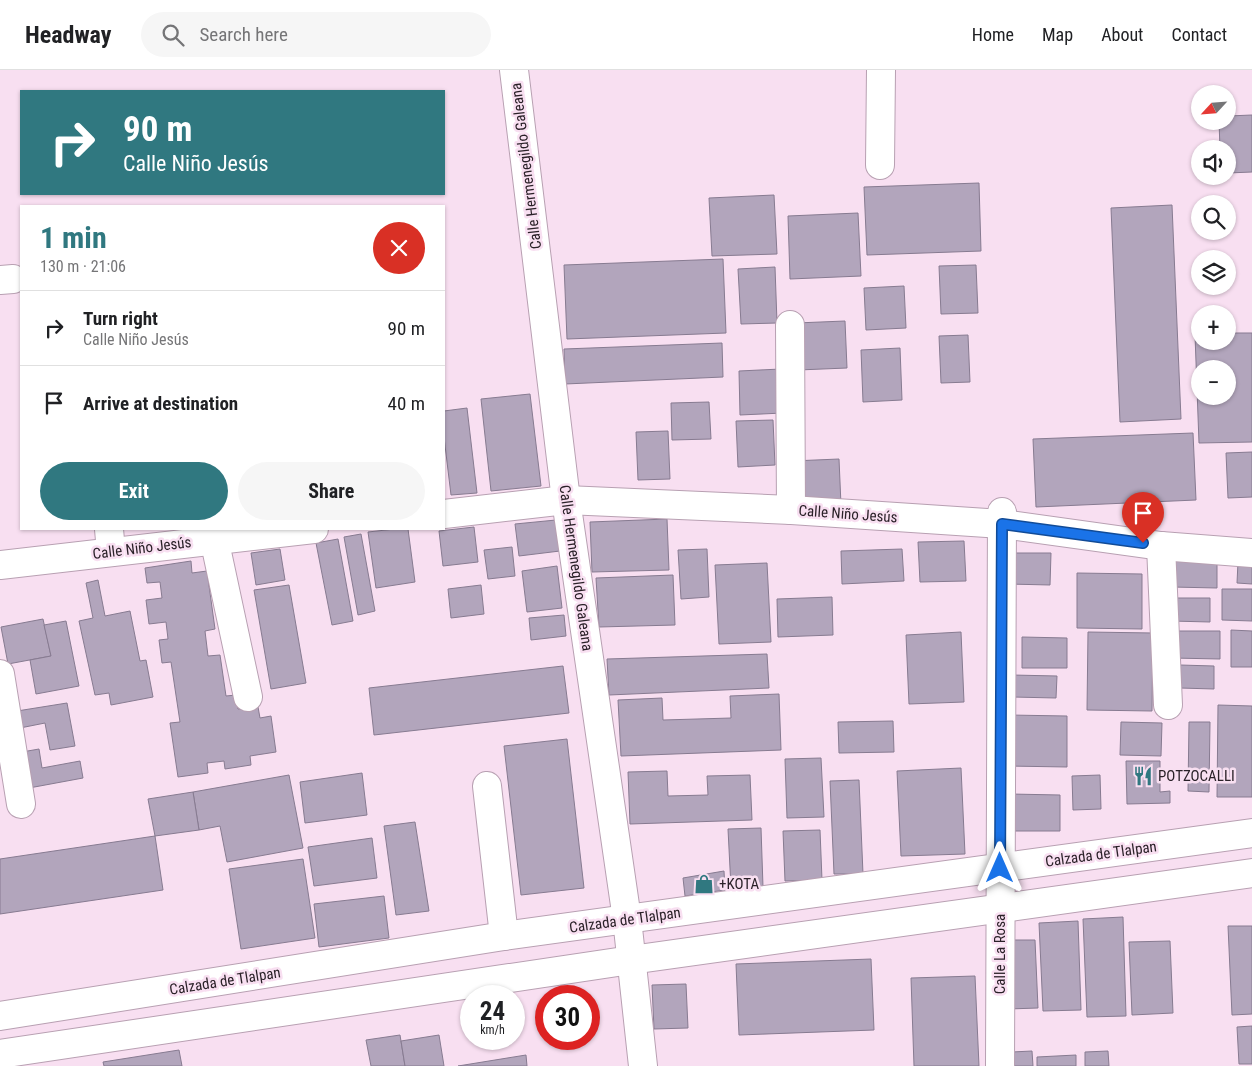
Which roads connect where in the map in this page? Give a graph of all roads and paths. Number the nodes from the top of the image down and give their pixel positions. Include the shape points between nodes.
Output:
1 (514, 70) edge
2 (881, 70) edge
3 (880, 165) dead end
4 (790, 326) dead end
5 (566, 500) junction
6 (791, 510) junction
7 (445, 514) edge
8 (995, 517) junction
9 (294, 530) edge
10 (214, 534) edge
11 (110, 540) edge
12 (1160, 546) junction
13 (1252, 553) edge
14 (0, 565) edge
15 (0, 674) edge
16 (248, 697) dead end
17 (1168, 705) dead end
18 (486, 786) dead end
19 (21, 804) dead end
20 (1252, 833) edge
21 (1000, 868) junction
22 (1252, 873) edge
23 (1001, 909) junction
24 (626, 919) junction
25 (504, 936) junction
26 (631, 960) junction
27 (0, 1016) edge
28 (0, 1054) edge
29 (643, 1066) edge
30 (1000, 1066) edge

1 - 5 street, Calle Hermenegildo Galeana
2 - 3 street
4 - 6 street
5 - 6 street, Calle Niño Jesús
5 - 7 street, Calle Niño Jesús
5 - 24 street, Calle Hermenegildo Galeana
6 - 8 street, Calle Niño Jesús
8 - 12 street, Calle Niño Jesús
8 - 21 street, Calle La Rosa
9 - 10 street, Calle Niño Jesús
10 - 11 street, Calle Niño Jesús
10 - 16 street
11 - 14 street, Calle Niño Jesús
12 - 13 street, Calle Niño Jesús
12 - 17 street
15 - 19 street
18 - 25 street
20 - 21 street, Calzada de Tlalpan
21 - 23 street, Calle La Rosa
21 - 24 street, Calzada de Tlalpan
22 - 23 street
23 - 26 street
23 - 30 street, Calle La Rosa
24 - 25 street, Calzada de Tlalpan
24 - 26 street, Calle Hermenegildo Galeana
25 - 27 street, Calzada de Tlalpan
26 - 28 street
26 - 29 street, Calle Hermenegildo Galeana

